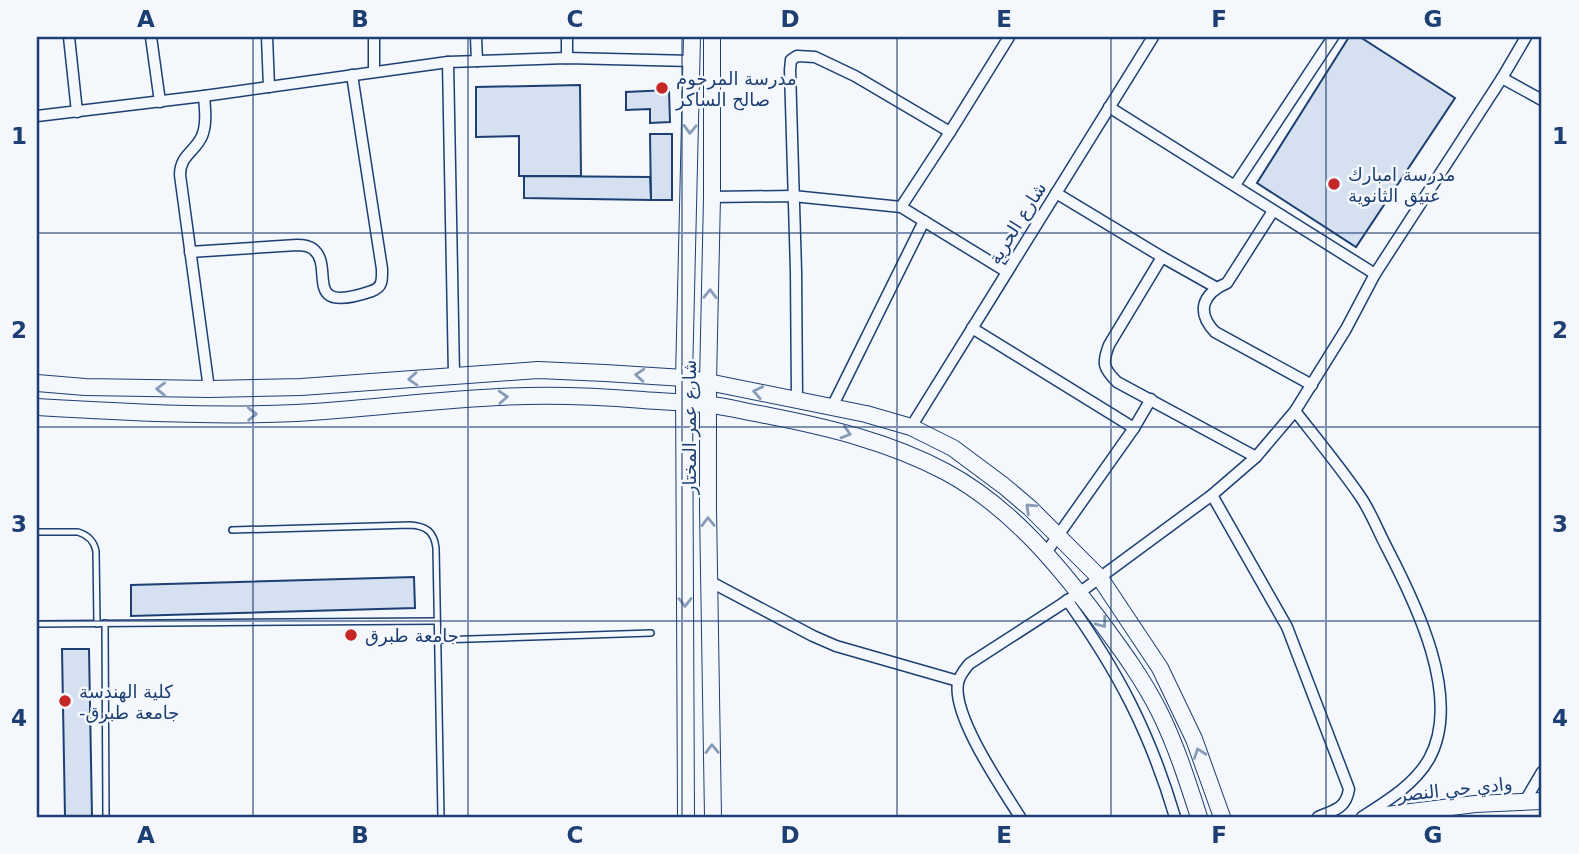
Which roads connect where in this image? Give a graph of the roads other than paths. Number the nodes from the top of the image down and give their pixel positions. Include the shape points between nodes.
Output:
1 (69, 37) edge
2 (151, 37) edge
3 (267, 37) edge
4 (374, 37) edge
5 (476, 37) edge
6 (567, 37) edge
7 (692, 37) edge
8 (712, 37) edge
9 (1153, 37) edge
10 (1333, 37) edge
11 (1526, 37) edge
12 (1003, 39) edge
13 (567, 58) junction
14 (477, 61) junction
15 (692, 61) junction
16 (448, 62) junction
17 (374, 71) junction
18 (352, 75) junction
19 (1502, 78) junction
20 (269, 88) junction
21 (204, 96) junction
22 (1542, 100) edge
23 (160, 102) junction
24 (1109, 107) junction
25 (77, 112) junction
26 (37, 116) edge
27 (950, 132) junction
28 (1235, 185) junction
29 (1056, 193) junction
30 (793, 196) junction
31 (712, 197) junction
32 (901, 207) junction
33 (1273, 211) junction
34 (924, 221) junction
35 (190, 252) junction
36 (1162, 257) junction
37 (1007, 272) junction
38 (1375, 274) junction
39 (1217, 288) junction
40 (972, 328) junction
41 (454, 375) junction
42 (684, 379) junction
43 (708, 382) junction
44 (37, 383) edge
45 (1312, 385) junction
46 (209, 390) junction
47 (1151, 399) junction
48 (797, 400) junction
49 (684, 403) junction
50 (708, 404) junction
51 (37, 407) edge
52 (832, 407) junction
53 (1295, 411) junction
54 (911, 427) junction
55 (1134, 428) junction
56 (1256, 457) junction
57 (1212, 495) junction
58 (232, 530) dead end
59 (37, 532) edge
60 (1058, 536) junction
61 (1045, 554) junction
62 (1100, 578) junction
63 (709, 581) junction
64 (1073, 596) junction
65 (438, 621) junction
66 (105, 623) junction
67 (37, 624) edge
68 (97, 624) junction
69 (651, 633) dead end
70 (438, 639) junction
71 (958, 681) junction
72 (1542, 772) edge
73 (1525, 801) junction
74 (1542, 801) edge
75 (106, 817) edge
76 (441, 817) edge
77 (686, 817) edge
78 (713, 817) edge
79 (1020, 817) edge
80 (1175, 817) edge
81 (1199, 817) edge
82 (1222, 817) edge
83 (1318, 817) edge
84 (1362, 817) edge
85 (1371, 817) edge

1 - 25 street
2 - 23 street
3 - 20 street
4 - 17 street
5 - 14 street
6 - 13 street
7 - 15 street, شارع عمر المختار
8 - 31 street, شارع عمر المختار
9 - 24 street, شارع الحرية
10 - 28 street
11 - 19 street
12 - 27 street
13 - 14 street
13 - 15 street
14 - 16 street
15 -> 42 street, شارع عمر المختار
16 - 17 street
16 - 41 street
17 - 18 street
18 - 20 street
18 - 35 street via 382,269 378,289 360,296 332,297 322,283 318,255 298,244
19 - 22 street
19 - 38 street
20 - 21 street
21 - 23 street
21 - 35 street via 204,133 180,166
23 - 25 street
24 - 28 street
24 - 29 street, شارع الحرية
25 - 26 street
27 - 30 street via 855,76 815,57 797,56 790,70
27 - 32 street
28 - 33 street
29 - 36 street
29 - 37 street, شارع الحرية
30 - 31 street
30 - 32 street
30 - 48 street
43 -> 31 street, شارع عمر المختار
32 - 34 street
33 - 38 street
33 - 39 street via 1227,283
34 - 37 street
34 - 52 street
35 - 46 street
36 - 39 street
36 - 47 street via 1109,345 1104,366 1117,382
37 - 40 street, شارع الحرية
38 - 45 street
39 - 45 street via 1206,300 1205,322 1215,332
40 - 54 street, شارع الحرية
40 - 55 street
42 -> 41 street via 538,370
41 -> 46 street
42 - 43 street
42 - 49 street, شارع عمر المختار
48 -> 43 street
43 - 50 street, شارع عمر المختار
46 -> 44 street
45 - 53 street
47 - 55 street
47 - 56 street
48 - 52 street
49 - 50 street
51 -> 49 street via 217,415 526,396
49 -> 77 street, شارع عمر المختار
50 -> 61 street via 831,429 928,463 1000,509
63 -> 50 street, شارع عمر المختار
52 - 54 street
53 - 56 street
53 - 84 street via 1361,498 1409,591 1440,692 1441,712 1429,759 1410,783
60 -> 54 street via 1004,486 953,448
55 - 60 street
56 - 57 street
57 - 62 street
57 - 83 street via 1287,627 1349,789 1346,802
58 - 65 lane via 424,527 435,541
59 - 68 lane via 78,532 92,541
60 - 61 street
60 - 62 street
61 - 64 street
62 - 64 street
82 -> 62 street via 1194,739 1160,668
63 - 71 street via 836,646
78 -> 63 street, شارع عمر المختار
64 - 71 street via 969,664
64 - 80 street via 1133,705
64 -> 81 street via 1120,647 1161,715
65 - 66 lane
65 - 70 lane
66 - 68 lane
66 - 75 lane
67 - 68 lane
69 - 70 lane
70 - 76 lane
71 - 79 street via 964,717
72 - 73 street
73 - 74 street, وادي حي النصر
73 - 85 street, وادي حي النصر

